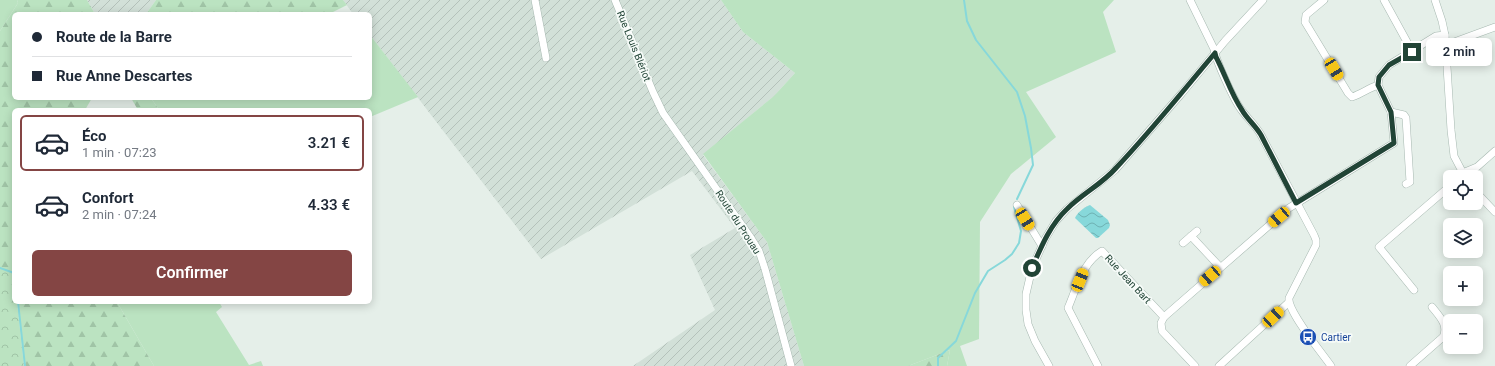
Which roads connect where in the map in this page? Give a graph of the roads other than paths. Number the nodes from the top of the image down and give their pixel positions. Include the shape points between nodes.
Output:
1 (535, 0) edge
2 (615, 0) edge
3 (1190, 0) edge
4 (1263, 0) edge
5 (1324, 0) edge
6 (1384, 0) edge
7 (1435, 0) edge
8 (1495, 27) edge
9 (1445, 35) junction
10 (1446, 45) junction
11 (1412, 52) junction
12 (1215, 53) junction
13 (546, 58) dead end
14 (1378, 85) junction
15 (653, 92) joint
16 (1391, 112) junction
17 (1495, 151) edge
18 (1460, 170) edge
19 (1470, 170) edge
20 (1406, 184) dead end
21 (1443, 192) edge
22 (1483, 199) edge
23 (1296, 203) junction
24 (1017, 205) dead end
25 (1495, 212) edge
26 (1197, 231) dead end
27 (1191, 236) junction
28 (1183, 243) dead end
29 (1042, 246) junction
30 (1220, 267) junction
31 (1414, 290) dead end
32 (1288, 303) junction
33 (1432, 307) dead end
34 (1164, 317) junction
35 (791, 366) edge
36 (1049, 366) edge
37 (1098, 366) edge
38 (1195, 366) edge
39 (1219, 366) edge
40 (1331, 366) edge
41 (1410, 366) edge

1 - 13 street
2 - 15 street, Rue Louis Blériot
3 - 12 street
4 - 12 street
5 - 14 street via 1306,15 1305,22 1348,93 1352,97
6 - 11 street
7 - 9 street
8 - 10 street
9 - 10 street
9 - 11 street via 1436,36
10 - 18 street via 1454,156
11 - 14 street via 1382,71
12 - 23 street via 1242,112 1261,135
12 - 29 street via 1115,170 1056,221
14 - 16 street
15 - 35 street, Route du Prouau via 663,114 759,252
16 - 20 street via 1404,115 1406,118 1410,182
16 - 23 street via 1394,143
17 - 19 street
21 - 31 street via 1379,247
22 - 25 street
23 - 30 street
23 - 32 street via 1316,240 1313,251 1288,298
24 - 29 street
26 - 27 street
27 - 28 street
27 - 30 street
29 - 36 street via 1032,268 1026,294 1026,310 1028,324
30 - 34 street
32 - 39 street
32 - 40 street via 1293,314
33 - 41 street via 1446,332
34 - 37 street, Rue Jean Bart via 1102,251 1094,256 1085,266 1068,308
34 - 38 street via 1161,323 1162,331

